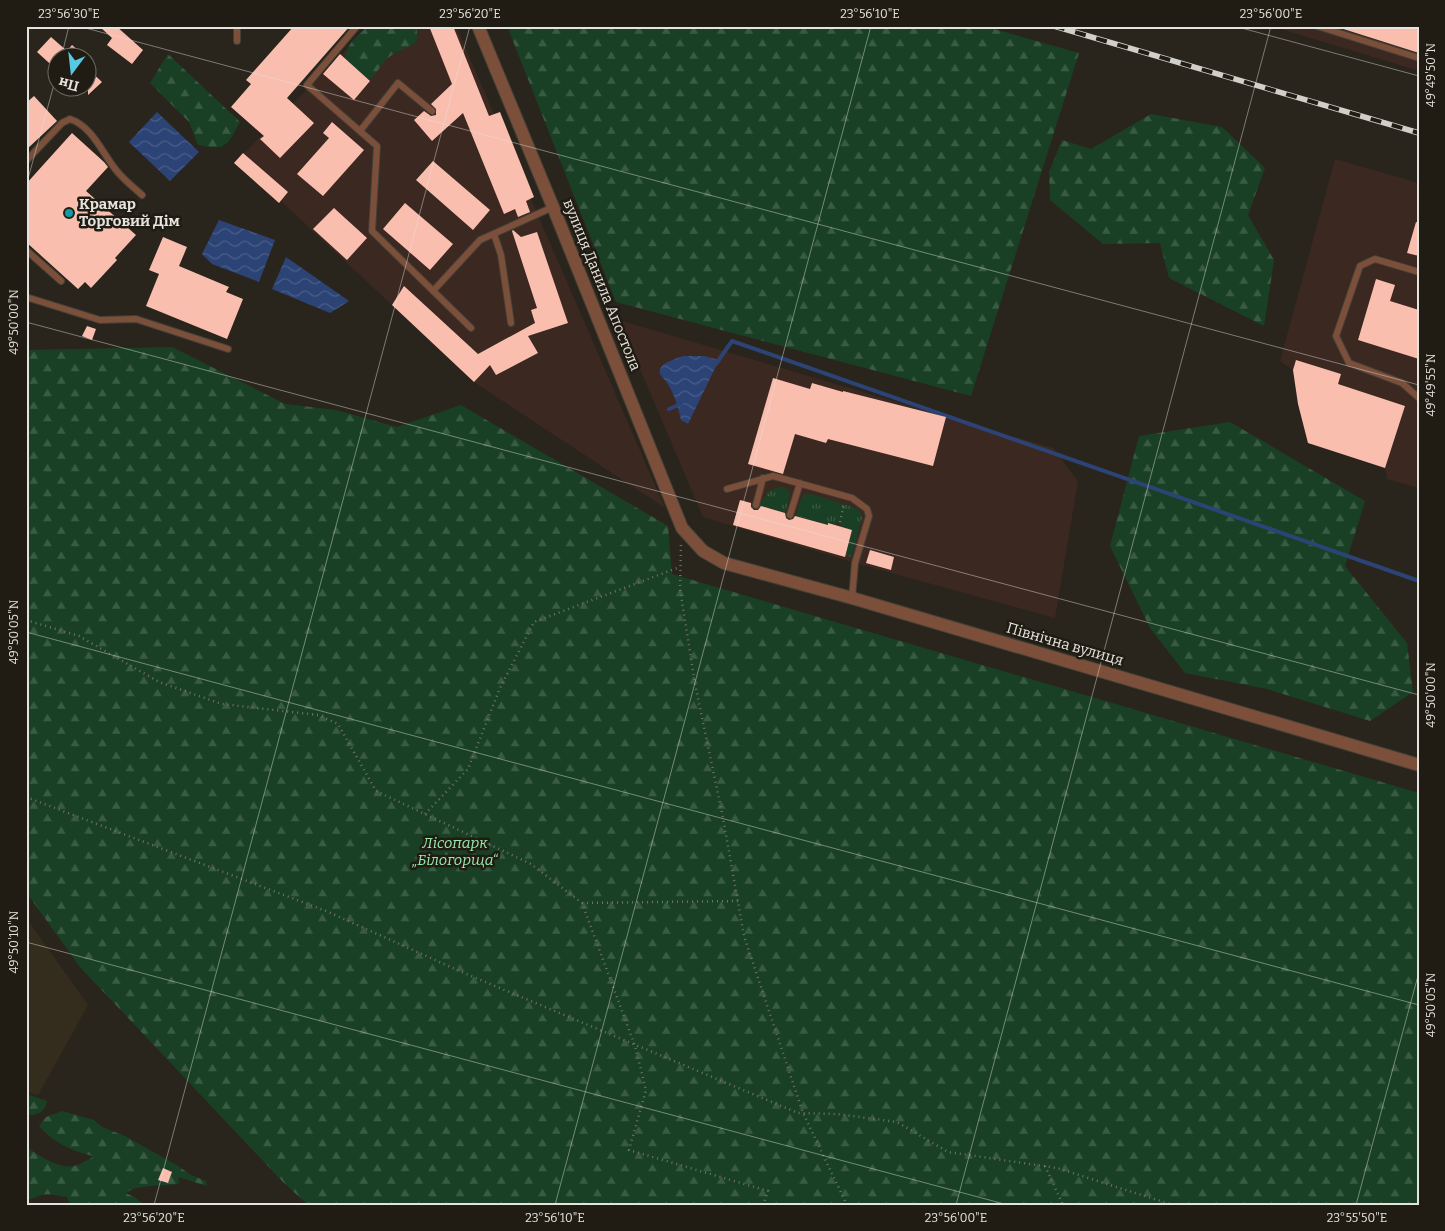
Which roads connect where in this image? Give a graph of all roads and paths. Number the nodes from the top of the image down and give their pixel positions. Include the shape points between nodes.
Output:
1 (237, 26) edge
2 (357, 26) edge
3 (478, 26) edge
4 (1316, 26) edge
5 (237, 41) dead end
6 (1419, 58) edge
7 (432, 111) dead end
8 (360, 131) junction
9 (26, 161) edge
10 (142, 195) dead end
11 (553, 207) junction
12 (494, 234) junction
13 (26, 250) edge
14 (1419, 272) edge
15 (61, 281) dead end
16 (433, 291) junction
17 (26, 297) edge
18 (511, 323) dead end
19 (471, 328) dead end
20 (228, 348) dead end
21 (1419, 398) edge
22 (763, 478) junction
23 (800, 483) junction
24 (727, 489) dead end
25 (847, 496) junction
26 (756, 505) dead end
27 (790, 515) dead end
28 (840, 522) dead end
29 (682, 528) junction
30 (703, 551) joint
31 (680, 567) junction
32 (852, 598) junction
33 (26, 620) edge
34 (1419, 764) edge
35 (26, 798) edge
36 (425, 814) junction
37 (738, 901) junction
38 (582, 903) junction
39 (636, 1046) junction
40 (802, 1113) junction
41 (1045, 1166) junction
42 (763, 1205) edge
43 (846, 1205) edge
44 (1062, 1205) edge
45 (1173, 1205) edge

1 - 5 lane
2 - 8 lane via 307,85
3 - 11 street, вулиця Данила Апостола
4 - 6 lane
7 - 8 lane via 398,83
8 - 16 lane via 377,146 372,231
9 - 10 lane via 62,123 70,119 79,122 101,146 116,170
11 - 12 lane
11 - 29 street, вулиця Данила Апостола
12 - 16 lane via 480,240
12 - 18 lane via 501,256
13 - 15 lane
14 - 21 lane via 1375,259 1360,266 1336,336 1348,363 1402,383
16 - 19 lane
17 - 20 lane via 100,320 136,319
22 - 23 lane via 773,476
22 - 24 lane
22 - 26 lane
23 - 25 lane
23 - 27 lane
25 - 28 path
25 - 32 lane via 868,509 855,563
29 - 30 street, вулиця Данила Апостола
29 - 31 path
30 - 32 street, Північна вулиця via 724,563
31 - 36 path via 534,622 500,688 468,770
31 - 37 path via 680,589 696,684
32 - 34 street, Північна вулиця
33 - 36 path via 79,636 159,682 222,704 318,715 338,724 376,791
35 - 39 path via 326,911
36 - 38 path via 531,864
37 - 38 path
37 - 40 path via 744,936
38 - 39 path
39 - 40 path
39 - 42 path via 646,1090 629,1150 768,1190
40 - 41 path via 897,1122 948,1152
40 - 43 path
41 - 44 path
41 - 45 path

